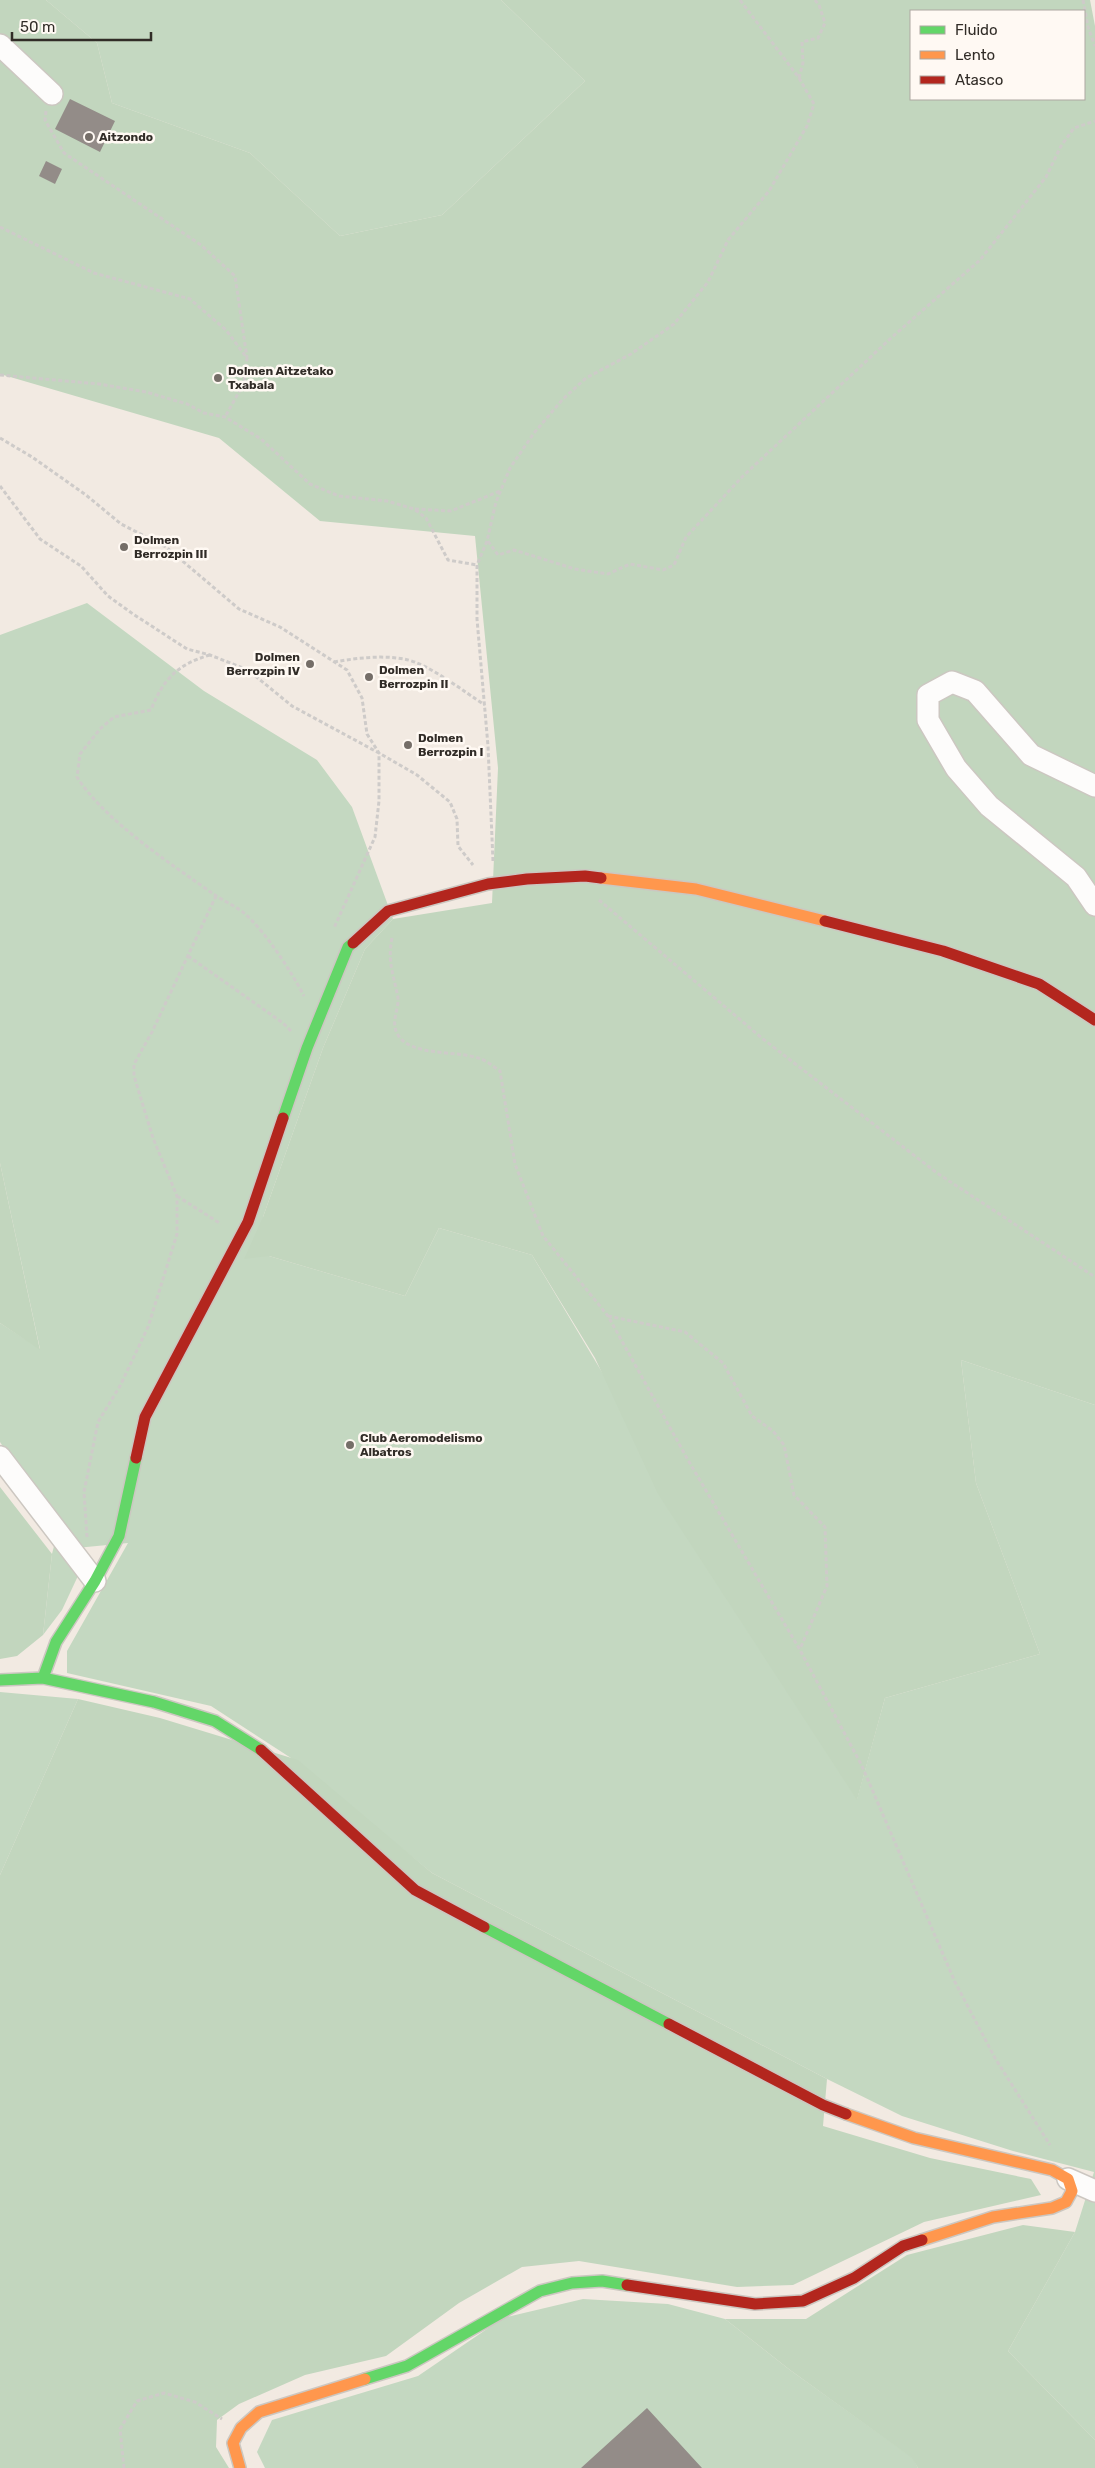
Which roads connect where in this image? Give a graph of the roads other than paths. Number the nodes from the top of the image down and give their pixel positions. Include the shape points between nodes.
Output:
1 (0, 45) edge
2 (52, 94) road end
3 (1095, 786) edge
4 (1095, 905) edge
5 (1095, 1020) edge
6 (0, 1457) edge
7 (95, 1581) junction
8 (43, 1678) junction
9 (0, 1680) edge
10 (1068, 2179) junction
11 (1095, 2191) edge
12 (240, 2468) edge

1 - 2 street
3 - 4 street via 1031,754 974,691 952,682 928,695 928,720 956,768 989,806 1076,877
5 - 7 street via 1039,984 944,951 696,889 585,876 527,879 488,884 388,911 348,947 307,1048 248,1222 145,1417 119,1536
6 - 7 street
7 - 8 street via 56,1642
8 - 9 street
8 - 10 street via 154,1702 215,1720 266,1753 416,1890 823,2105 914,2138 1052,2170
10 - 11 street
10 - 12 street via 1072,2191 1066,2202 1052,2208 993,2217 903,2246 854,2278 803,2301 755,2304 602,2281 572,2283 540,2291 407,2366 259,2412 241,2428 233,2443

